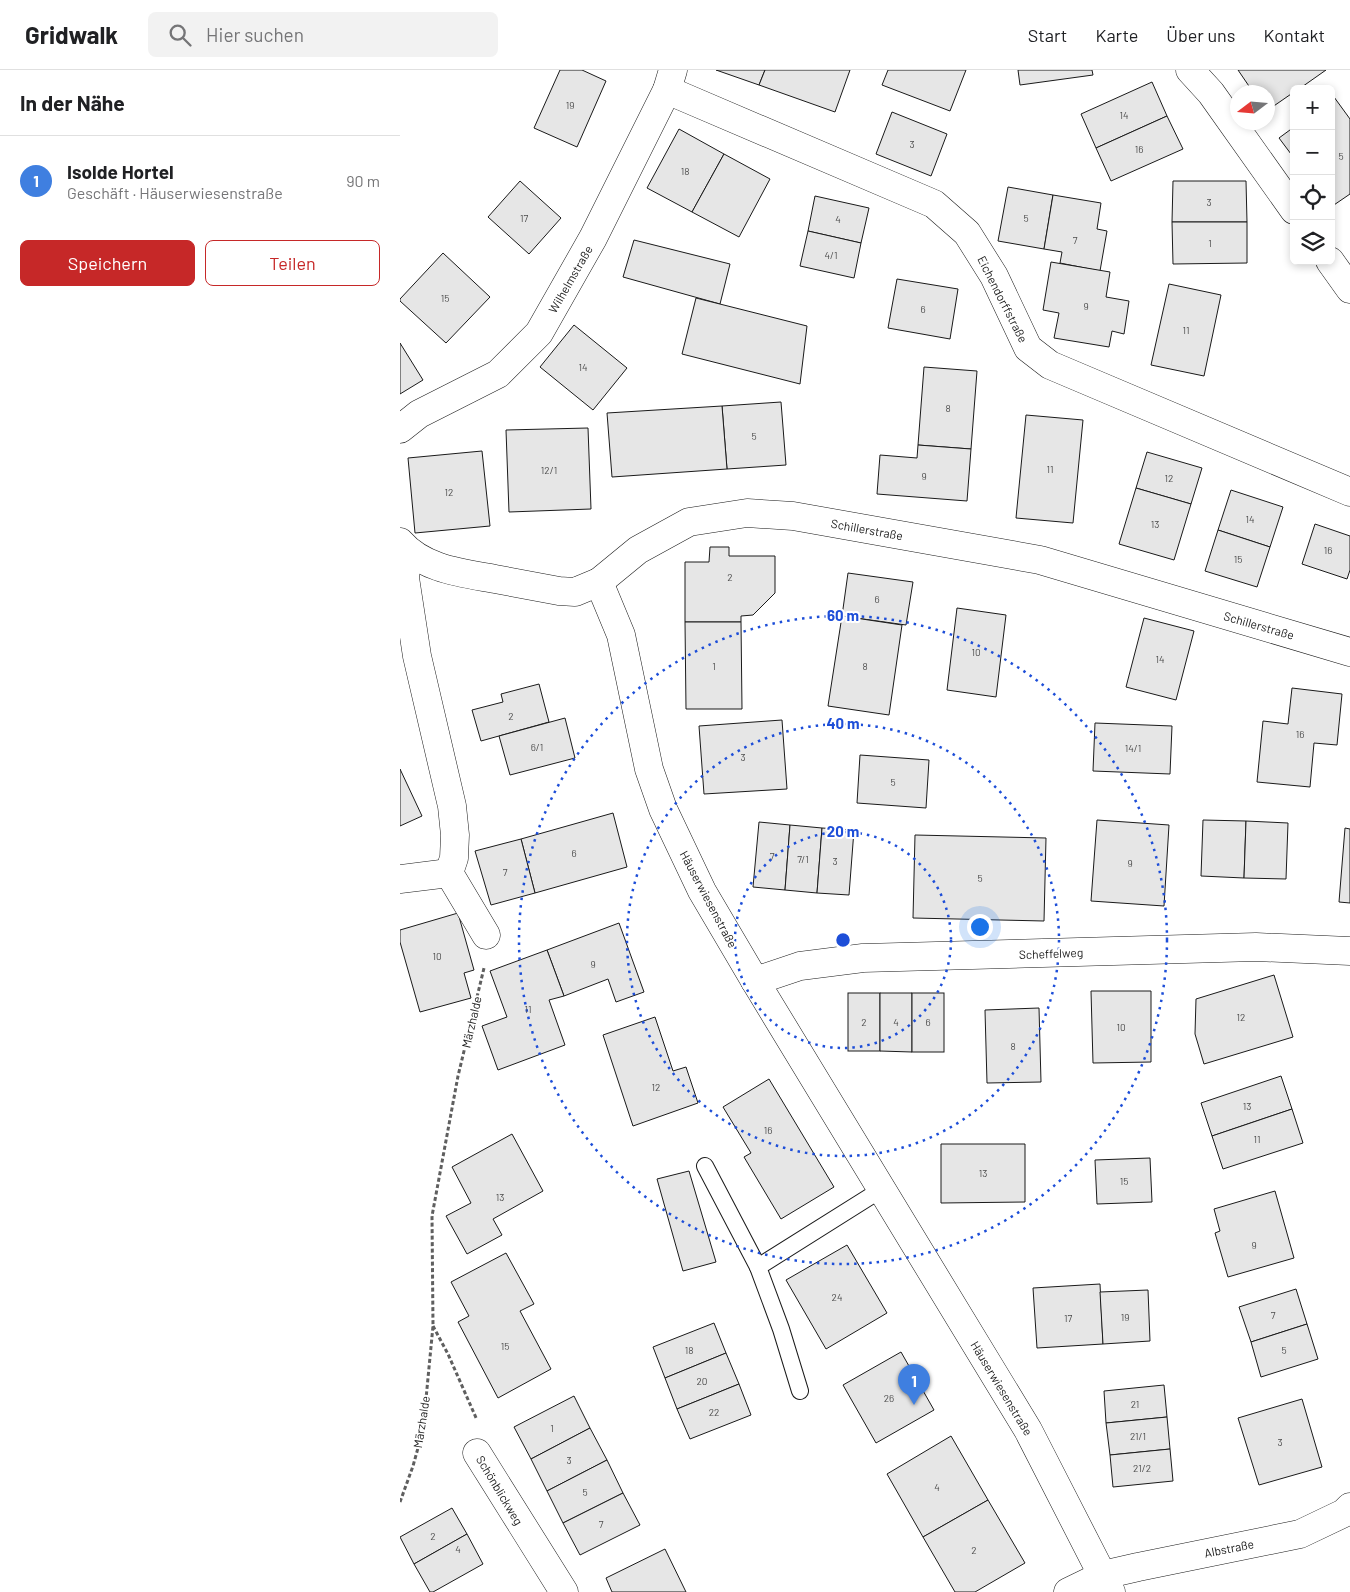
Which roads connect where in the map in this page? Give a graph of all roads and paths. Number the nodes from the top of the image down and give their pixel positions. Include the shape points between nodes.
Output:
1 (1190, 70) edge
2 (670, 80) edge
3 (1290, 204) edge
4 (1333, 265) edge
5 (1350, 289) edge
6 (400, 430) edge
7 (1349, 490) edge
8 (404, 547) edge
9 (599, 582) junction
10 (1350, 652) edge
11 (448, 873) junction
12 (400, 879) edge
13 (486, 935) joint
14 (1350, 951) edge
15 (754, 981) junction
16 (705, 1166) dead end
17 (882, 1189) junction
18 (758, 1267) junction
19 (432, 1326) junction
20 (800, 1391) dead end
21 (477, 1453) joint
22 (400, 1502) edge
23 (1350, 1507) edge
24 (1107, 1584) edge
25 (564, 1592) edge
26 (1068, 1592) edge

1 - 3 street via 1211,93
2 - 6 street, Wilhelmstraße via 593,238 539,333 498,374 419,414
2 - 7 street, Eichendorffstraße via 934,204 967,233 994,276 1028,348 1050,365
4 - 5 street
8 - 9 street, Schillerstraße via 452,571 559,591 575,592
8 - 11 street via 405,578 417,656 452,806 455,843
9 - 10 street, Schillerstraße via 638,550 689,522 747,513 792,516 1040,560
9 - 15 street, Häuserwiesenstraße via 621,635 650,769 663,809 702,891
11 - 12 street
11 - 13 street
13 - 19 path, Märzhalde via 488,953 458,1076 432,1216
14 - 15 street, Scheffelweg via 1256,947 863,958 800,966
15 - 17 street, Häuserwiesenstraße
16 - 18 lane
17 - 18 lane
17 - 24 street, Häuserwiesenstraße via 1028,1430
18 - 20 lane
19 - 21 path, Schönblickweg via 478,1423
19 - 22 path, Märzhalde via 422,1430
21 - 25 street, Schönblickweg
23 - 24 street, Albstraße via 1300,1534 1138,1567
24 - 26 street, Albstraße

